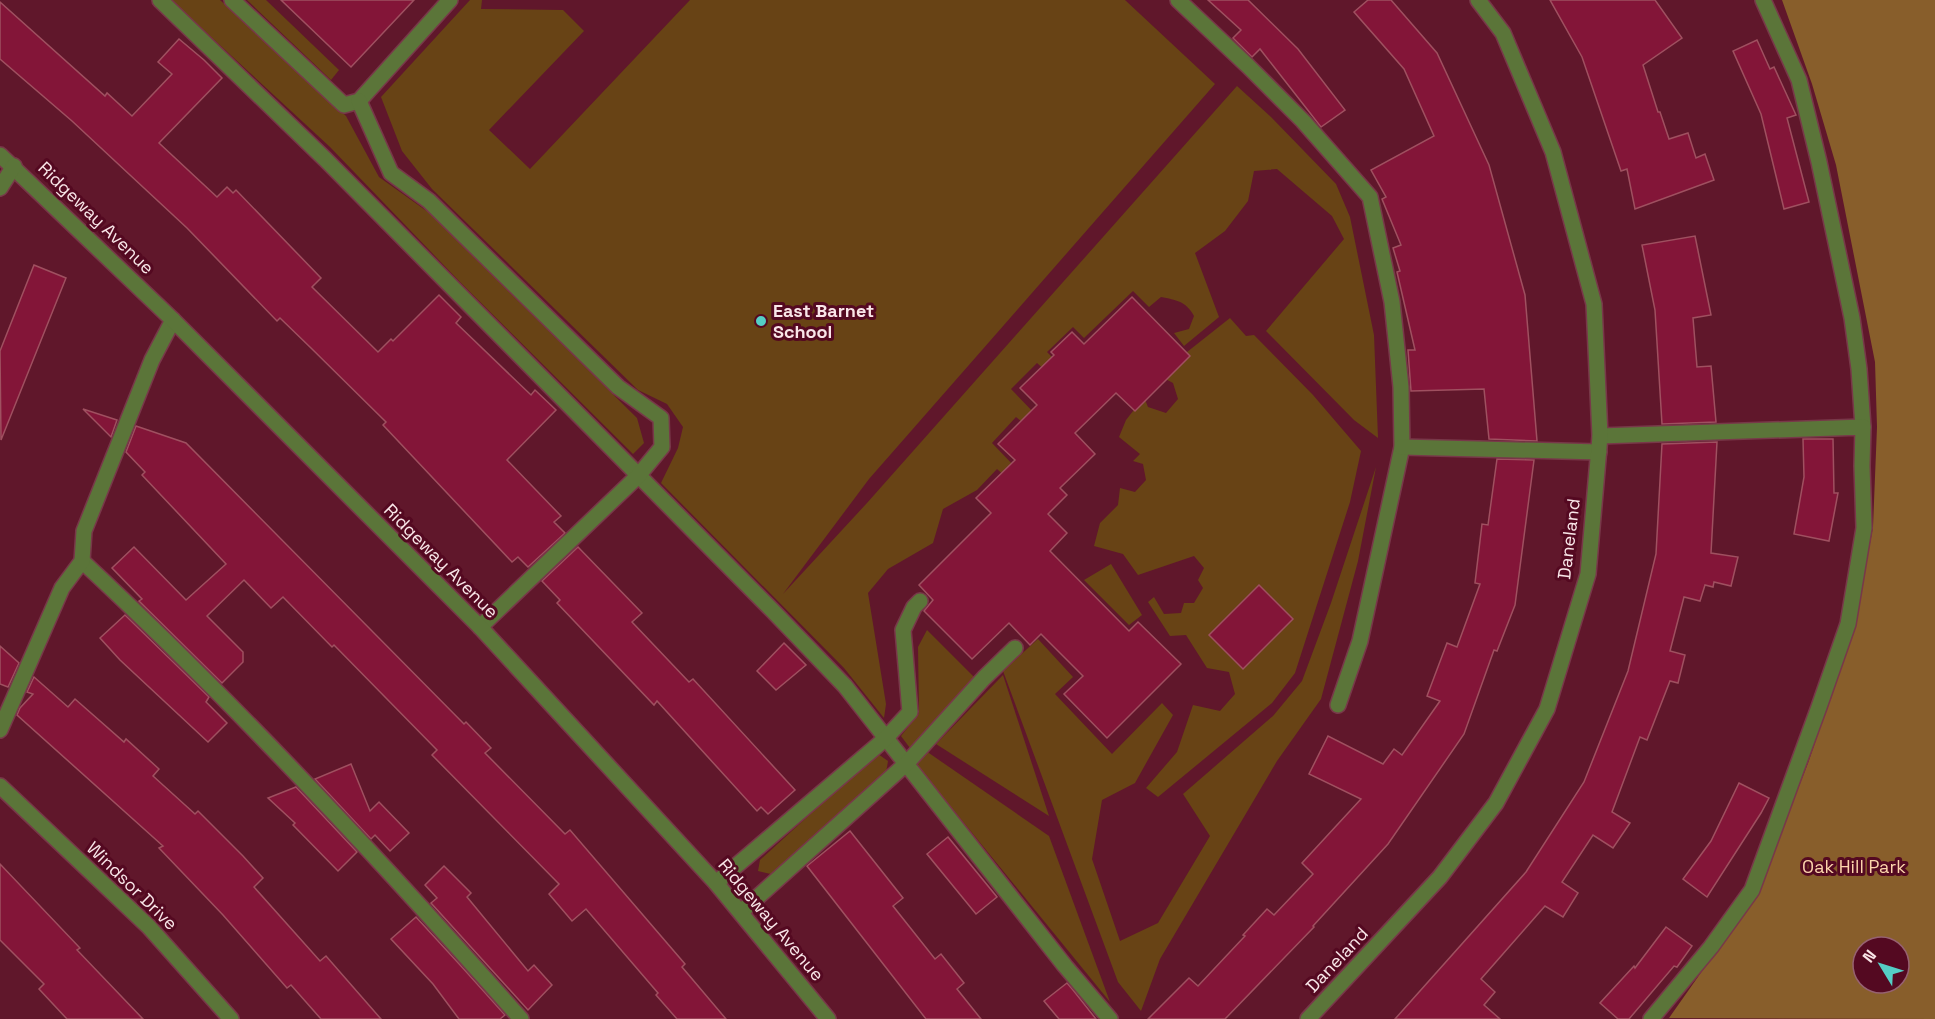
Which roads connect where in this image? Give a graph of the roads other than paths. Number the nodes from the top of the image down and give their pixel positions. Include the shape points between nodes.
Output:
1 (160, 0) edge
2 (232, 0) edge
3 (450, 0) edge
4 (1178, 0) edge
5 (1478, 0) edge
6 (1764, 0) edge
7 (359, 100) junction
8 (0, 154) edge
9 (14, 166) junction
10 (0, 188) edge
11 (173, 320) junction
12 (1863, 427) junction
13 (1600, 436) junction
14 (1402, 447) junction
15 (1599, 452) junction
16 (638, 476) junction
17 (82, 561) junction
18 (920, 601) dead end
19 (480, 627) junction
20 (1015, 648) dead end
21 (1338, 705) dead end
22 (0, 730) edge
23 (885, 739) junction
24 (907, 763) junction
25 (0, 786) edge
26 (716, 883) junction
27 (741, 912) junction
28 (231, 1019) edge
29 (521, 1019) edge
30 (828, 1019) edge
31 (1110, 1019) edge
32 (1308, 1019) edge
33 (1651, 1019) edge

1 - 16 street via 326,159
2 - 7 street via 344,105
3 - 7 street
4 - 14 street via 1303,121 1370,197 1392,302 1401,387
5 - 13 street, Daneland via 1503,33 1553,152 1594,304
6 - 12 street via 1799,80 1819,162 1852,318
7 - 16 street via 391,173 429,201 618,387 661,418 662,447
8 - 9 street, Ridgeway Avenue
9 - 10 street
9 - 11 street, Ridgeway Avenue
11 - 17 street via 152,360 84,531
11 - 19 street, Ridgeway Avenue
12 - 13 street
12 - 33 street via 1864,528 1848,624 1820,707 1752,890
13 - 15 street, Daneland
14 - 15 street
14 - 21 street via 1360,641
15 - 32 street, Daneland via 1588,574 1547,709 1496,803 1440,877
16 - 19 street
16 - 23 street via 845,686
17 - 22 street via 62,588
17 - 29 street via 267,743
18 - 23 street via 903,630 910,712
19 - 26 street, Ridgeway Avenue
20 - 24 street
23 - 24 street
23 - 26 street
24 - 27 street
24 - 31 street
25 - 28 street, Windsor Drive via 149,927
26 - 27 street, Ridgeway Avenue
27 - 30 street, Ridgeway Avenue

